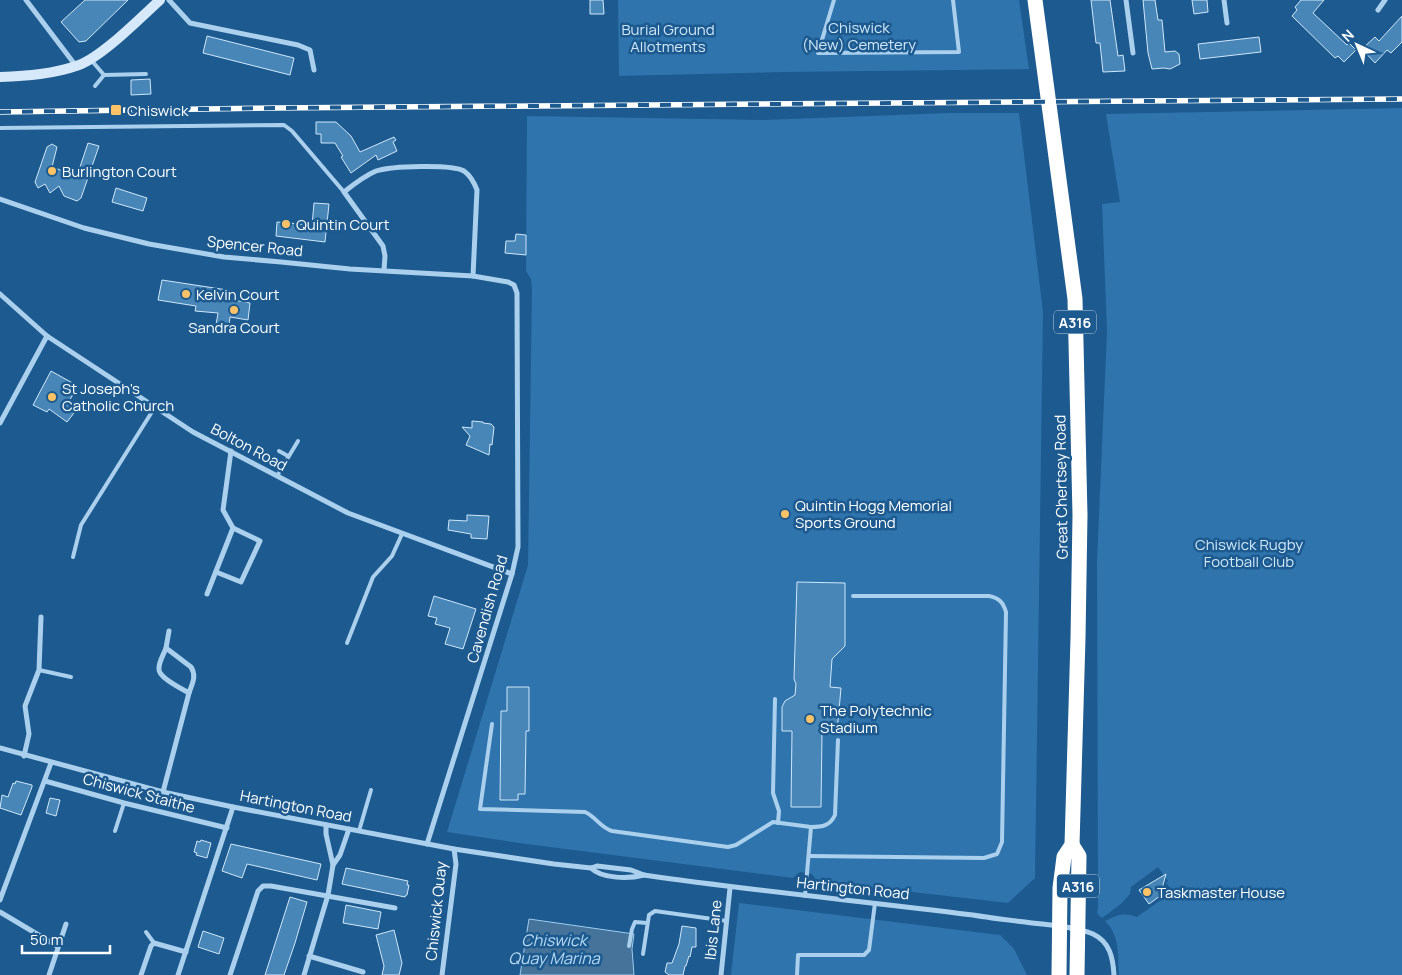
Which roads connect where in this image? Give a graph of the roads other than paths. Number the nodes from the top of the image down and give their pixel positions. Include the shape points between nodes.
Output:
1 (26, 0) edge
2 (160, 0) edge
3 (169, 0) edge
4 (834, 0) edge
5 (952, 0) edge
6 (1035, 0) edge
7 (1126, 0) edge
8 (1224, 0) edge
9 (1385, 0) edge
10 (1378, 10) dead end
11 (1227, 23) dead end
12 (1133, 53) dead end
13 (90, 59) junction
14 (76, 66) junction
15 (314, 70) dead end
16 (146, 74) dead end
17 (104, 75) junction
18 (0, 77) edge
19 (95, 86) dead end
20 (0, 128) edge
21 (344, 192) junction
22 (0, 199) edge
23 (384, 270) junction
24 (473, 276) junction
25 (514, 285) joint
26 (0, 294) edge
27 (47, 336) junction
28 (154, 408) junction
29 (0, 423) edge
30 (298, 441) dead end
31 (279, 451) dead end
32 (231, 452) junction
33 (288, 456) junction
34 (277, 476) junction
35 (233, 528) junction
36 (402, 534) junction
37 (73, 557) dead end
38 (216, 572) junction
39 (512, 574) junction
40 (207, 594) dead end
41 (853, 596) dead end
42 (41, 617) dead end
43 (169, 631) dead end
44 (347, 643) dead end
45 (166, 648) junction
46 (39, 670) junction
47 (71, 677) dead end
48 (189, 693) junction
49 (775, 699) dead end
50 (492, 724) dead end
51 (838, 740) dead end
52 (0, 748) edge
53 (24, 756) junction
54 (51, 763) junction
55 (45, 781) junction
56 (370, 790) dead end
57 (163, 792) junction
58 (124, 803) junction
59 (233, 807) junction
60 (778, 823) junction
61 (326, 825) junction
62 (811, 827) junction
63 (227, 828) junction
64 (349, 829) junction
65 (115, 831) dead end
66 (359, 831) junction
67 (427, 844) junction
68 (1072, 845) junction
69 (454, 849) junction
70 (809, 856) junction
71 (332, 866) junction
72 (591, 868) junction
73 (644, 875) junction
74 (730, 888) junction
75 (328, 895) junction
76 (805, 896) junction
77 (0, 900) edge
78 (875, 903) junction
79 (395, 908) dead end
80 (0, 912) edge
81 (727, 921) junction
82 (648, 923) junction
83 (66, 924) dead end
84 (1059, 926) junction
85 (1077, 930) junction
86 (146, 932) dead end
87 (154, 942) junction
88 (57, 946) junction
89 (630, 946) dead end
90 (186, 952) junction
91 (643, 954) dead end
92 (309, 956) junction
93 (363, 972) dead end
94 (49, 975) edge
95 (141, 975) edge
96 (178, 975) edge
97 (230, 975) edge
98 (304, 975) edge
99 (442, 975) edge
100 (721, 975) edge
101 (797, 975) edge
102 (1059, 975) edge
103 (1077, 975) edge
104 (1114, 975) edge

1 - 14 street
2 - 13 street
3 - 15 street via 190,23 310,50
4 - 5 lane via 818,53 959,52
6 - 68 highway, Great Chertsey Road / A316 via 1075,299 1080,515
7 - 12 street
8 - 11 street
9 - 10 street
13 - 14 street
13 - 17 lane
14 - 18 street via 50,73
16 - 17 lane
17 - 19 lane
20 - 21 lane via 284,125
21 - 23 street via 383,246
21 - 24 street via 363,178 392,167 458,168 471,177 476,190
22 - 23 street, Spencer Road via 84,228 149,244 224,257
23 - 24 street, Spencer Road
24 - 25 street, Spencer Road
25 - 39 street, Cavendish Road via 517,292 518,547
26 - 27 street, Bolton Road
27 - 28 street, Bolton Road
27 - 29 street
28 - 32 street, Bolton Road
28 - 37 lane via 81,525
30 - 33 lane
31 - 33 lane
32 - 34 street, Bolton Road
32 - 35 street via 223,510
33 - 34 lane
34 - 36 street, Bolton Road via 348,513
35 - 38 street
35 - 38 street via 260,541 241,582
36 - 39 street, Bolton Road
36 - 44 lane via 392,556 373,577
38 - 40 street
39 - 67 street, Cavendish Road
41 - 70 lane via 989,596 1004,605 1002,842 997,854 984,858
42 - 46 street
43 - 45 street
45 - 48 street via 192,667 195,677
45 - 48 street via 158,666 159,672
46 - 47 lane
46 - 53 street via 25,706 29,734
48 - 57 street
49 - 60 lane via 773,793 779,811
50 - 60 lane via 480,809 585,812 612,831 728,847 769,824
51 - 62 lane via 835,815 828,824
52 - 53 street, Hartington Road
53 - 54 street, Hartington Road
54 - 55 street
54 - 57 street, Hartington Road
55 - 58 street, Chiswick Staithe
55 - 77 street
56 - 66 lane
57 - 59 street, Hartington Road
58 - 63 street, Chiswick Staithe
58 - 65 lane
59 - 61 street, Hartington Road
59 - 63 street
60 - 62 lane
61 - 64 street, Hartington Road
61 - 71 street
62 - 70 lane
63 - 90 street
64 - 66 street, Hartington Road
64 - 71 street via 340,855
66 - 67 street, Hartington Road
67 - 69 street, Hartington Road
68 - 84 highway, Great Chertsey Road / A316 via 1064,856
68 - 85 highway, Great Chertsey Road / A316 via 1078,856
69 - 72 street, Hartington Road
69 - 99 street, Chiswick Quay via 456,864
70 - 76 lane
71 - 75 street
72 - 73 street, Hartington Road via 632,870
72 - 73 street, Hartington Road via 596,873 630,878
73 - 74 street, Hartington Road
74 - 76 street, Hartington Road
74 - 81 street, Ibis Lane
75 - 79 street
75 - 92 street
75 - 97 street via 263,886 258,891
76 - 78 street, Hartington Road
78 - 84 street, Hartington Road
78 - 101 lane via 869,950 864,954 798,955
80 - 88 street
81 - 82 lane via 655,912 649,915
81 - 100 street, Ibis Lane
82 - 89 lane via 635,922
82 - 91 lane
83 - 88 street
84 - 85 street, Hartington Road
84 - 102 highway, A316
85 - 103 highway, A316
85 - 104 street, Hartington Road via 1094,934 1106,944
86 - 87 lane
87 - 90 street
87 - 95 street
88 - 94 street
90 - 96 street
92 - 93 street
92 - 98 street

